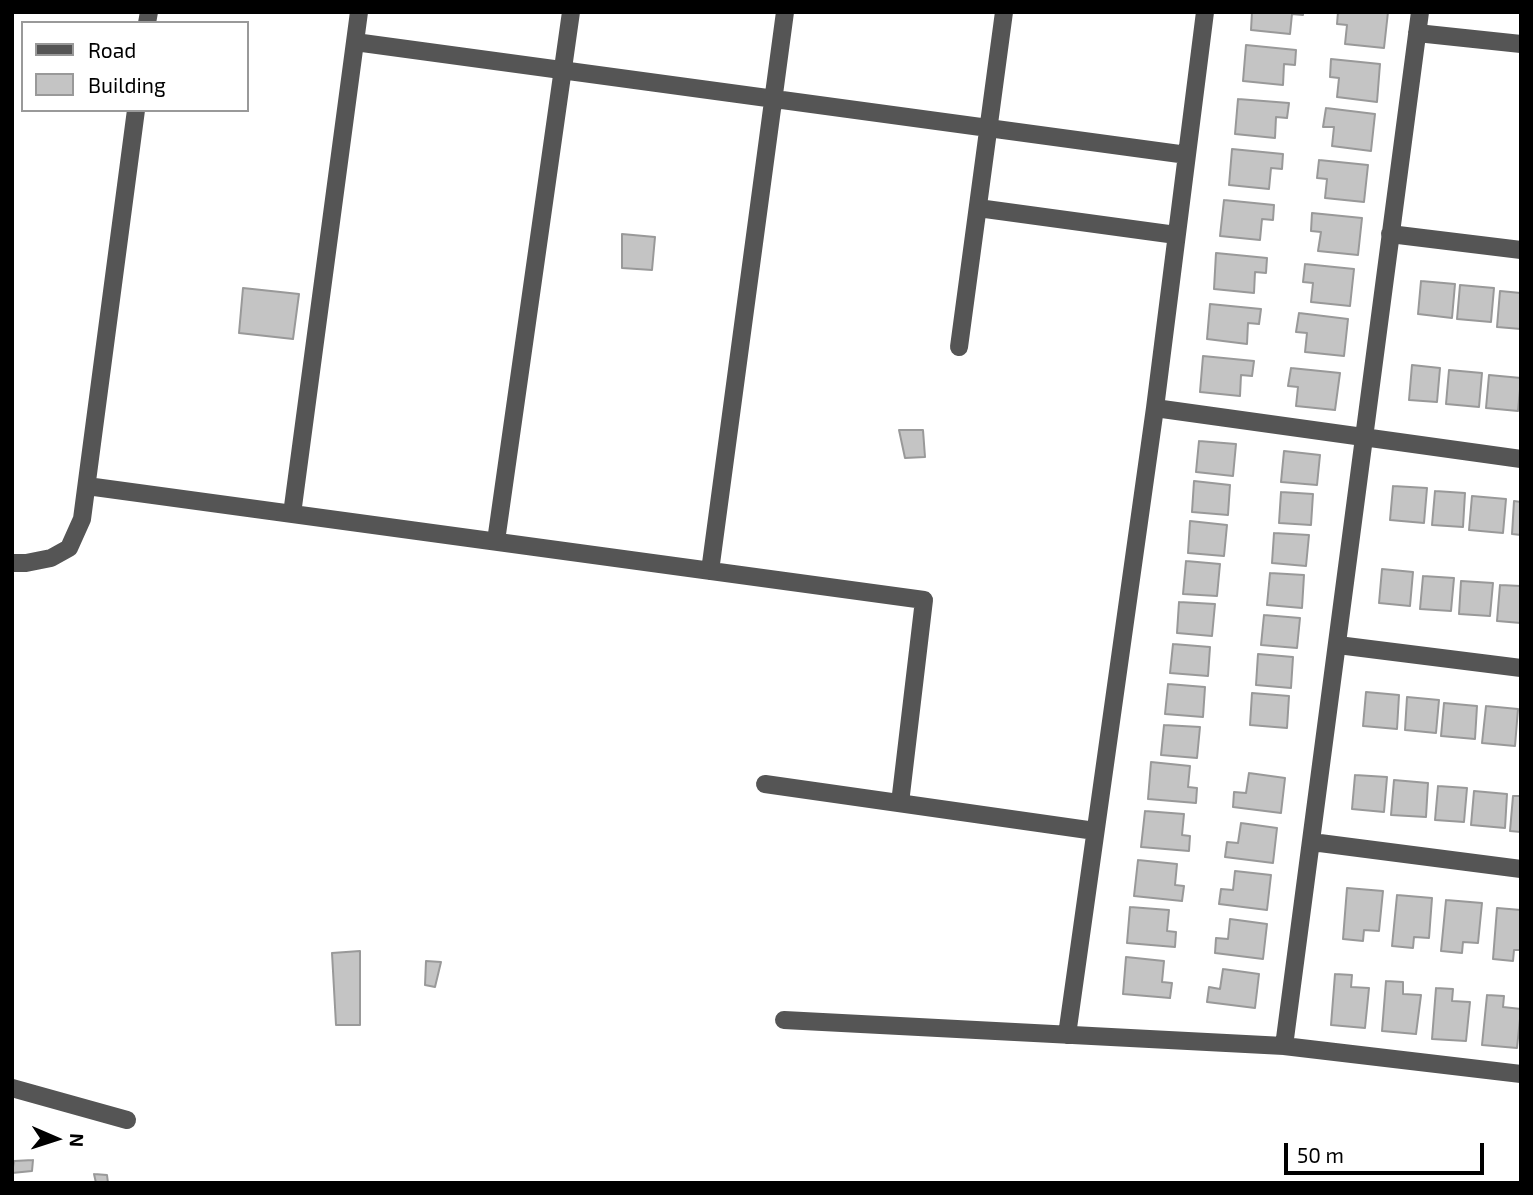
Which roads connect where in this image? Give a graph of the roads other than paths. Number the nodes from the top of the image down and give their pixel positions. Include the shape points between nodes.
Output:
1 (359, 12) edge
2 (571, 12) edge
3 (785, 12) edge
4 (1004, 12) edge
5 (1205, 12) edge
6 (1420, 12) edge
7 (1417, 33) junction
8 (355, 42) junction
9 (1521, 44) edge
10 (563, 70) junction
11 (774, 99) junction
12 (136, 112) edge
13 (989, 128) junction
14 (1187, 155) junction
15 (978, 208) junction
16 (1390, 234) junction
17 (1176, 235) junction
18 (1521, 250) edge
19 (959, 348) dead end
20 (1155, 408) junction
21 (1366, 439) junction
22 (1521, 459) edge
23 (87, 486) junction
24 (292, 514) junction
25 (496, 541) junction
26 (12, 562) edge
27 (710, 570) junction
28 (1338, 645) junction
29 (1521, 668) edge
30 (765, 784) dead end
31 (900, 803) junction
32 (1095, 831) junction
33 (1311, 842) junction
34 (1521, 869) edge
35 (783, 1020) dead end
36 (1067, 1035) junction
37 (1284, 1046) junction
38 (1521, 1074) edge
39 (12, 1088) edge
40 (127, 1120) dead end

1 - 8 street
2 - 10 street
3 - 11 street
4 - 13 street
5 - 14 street
6 - 7 street
7 - 9 street
7 - 16 street
8 - 10 street
8 - 24 street
10 - 11 street
10 - 25 street
11 - 13 street
11 - 27 street
12 - 23 street
13 - 14 street
13 - 15 street
14 - 17 street
15 - 17 street
15 - 19 street
16 - 18 street
16 - 21 street
17 - 20 street
20 - 21 street
20 - 32 street
21 - 22 street
21 - 28 street
23 - 24 street
23 - 26 street via 82,519 69,548 51,558
24 - 25 street
25 - 27 street
27 - 31 street via 924,600
28 - 29 street
28 - 33 street
30 - 31 street
31 - 32 street
32 - 36 street
33 - 34 street
33 - 37 street
35 - 36 street
36 - 37 street
37 - 38 street
39 - 40 street

